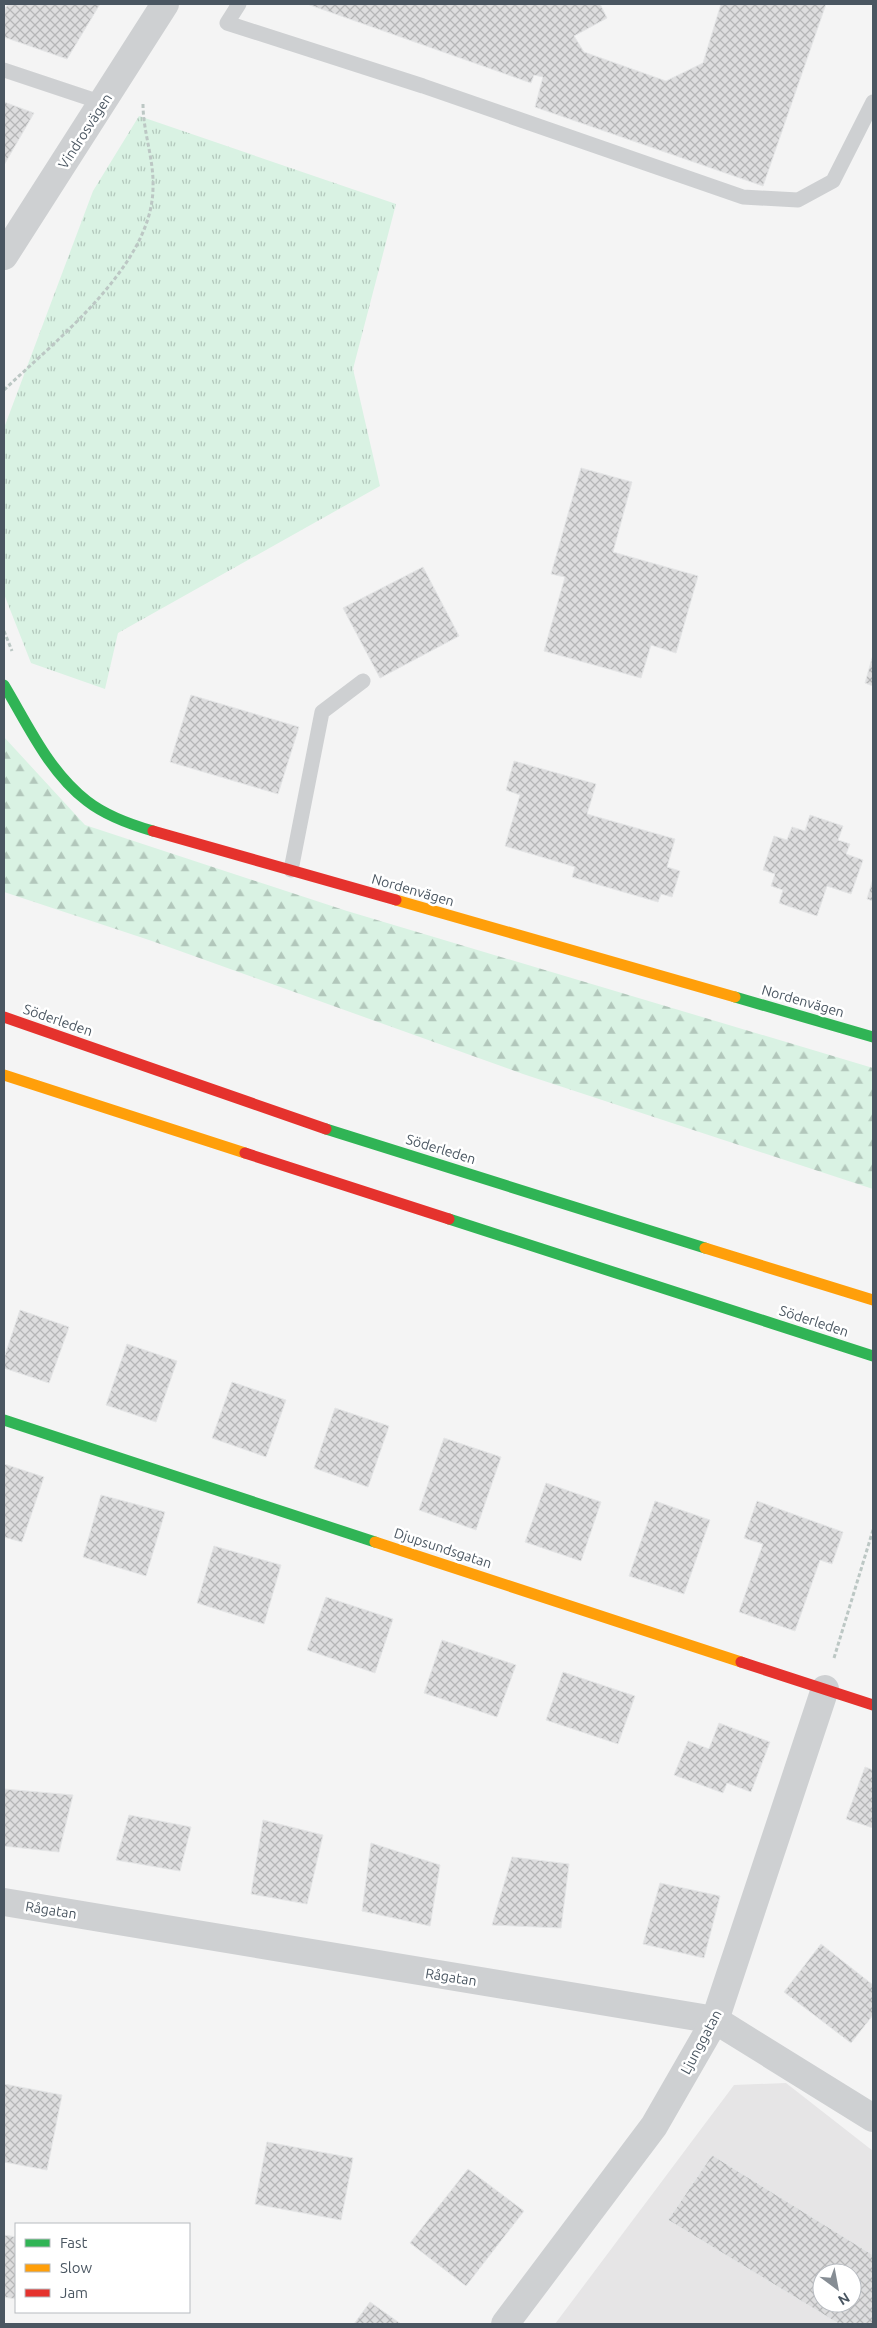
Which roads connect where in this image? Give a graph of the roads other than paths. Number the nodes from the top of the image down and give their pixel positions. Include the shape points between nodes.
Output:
1 (165, 4) edge
2 (239, 4) edge
3 (4, 70) edge
4 (873, 102) edge
5 (104, 104) junction
6 (4, 256) edge
7 (363, 681) dead end
8 (4, 685) edge
9 (291, 870) junction
10 (4, 1016) edge
11 (873, 1037) edge
12 (4, 1075) edge
13 (873, 1300) edge
14 (873, 1356) edge
15 (4, 1420) edge
16 (825, 1689) junction
17 (873, 1705) edge
18 (4, 1902) edge
19 (715, 2020) junction
20 (873, 2118) edge
21 (505, 2324) edge

1 - 5 street, Vindrosvägen
2 - 4 lane via 228,23 423,86 743,197 798,200 832,181
3 - 5 lane
5 - 6 street, Vindrosvägen
7 - 9 lane via 322,712
8 - 9 main road, Nordenvägen via 49,761 87,800 133,825
9 - 11 main road, Nordenvägen
10 - 13 main road, Söderleden via 345,1134
12 - 14 main road, Söderleden
15 - 16 main road, Djupsundsgatan
16 - 17 main road, Djupsundsgatan
16 - 19 street, Ljunggatan
18 - 19 street, Rågatan
19 - 20 street, Rågatan
19 - 21 street, Ljunggatan via 654,2126

